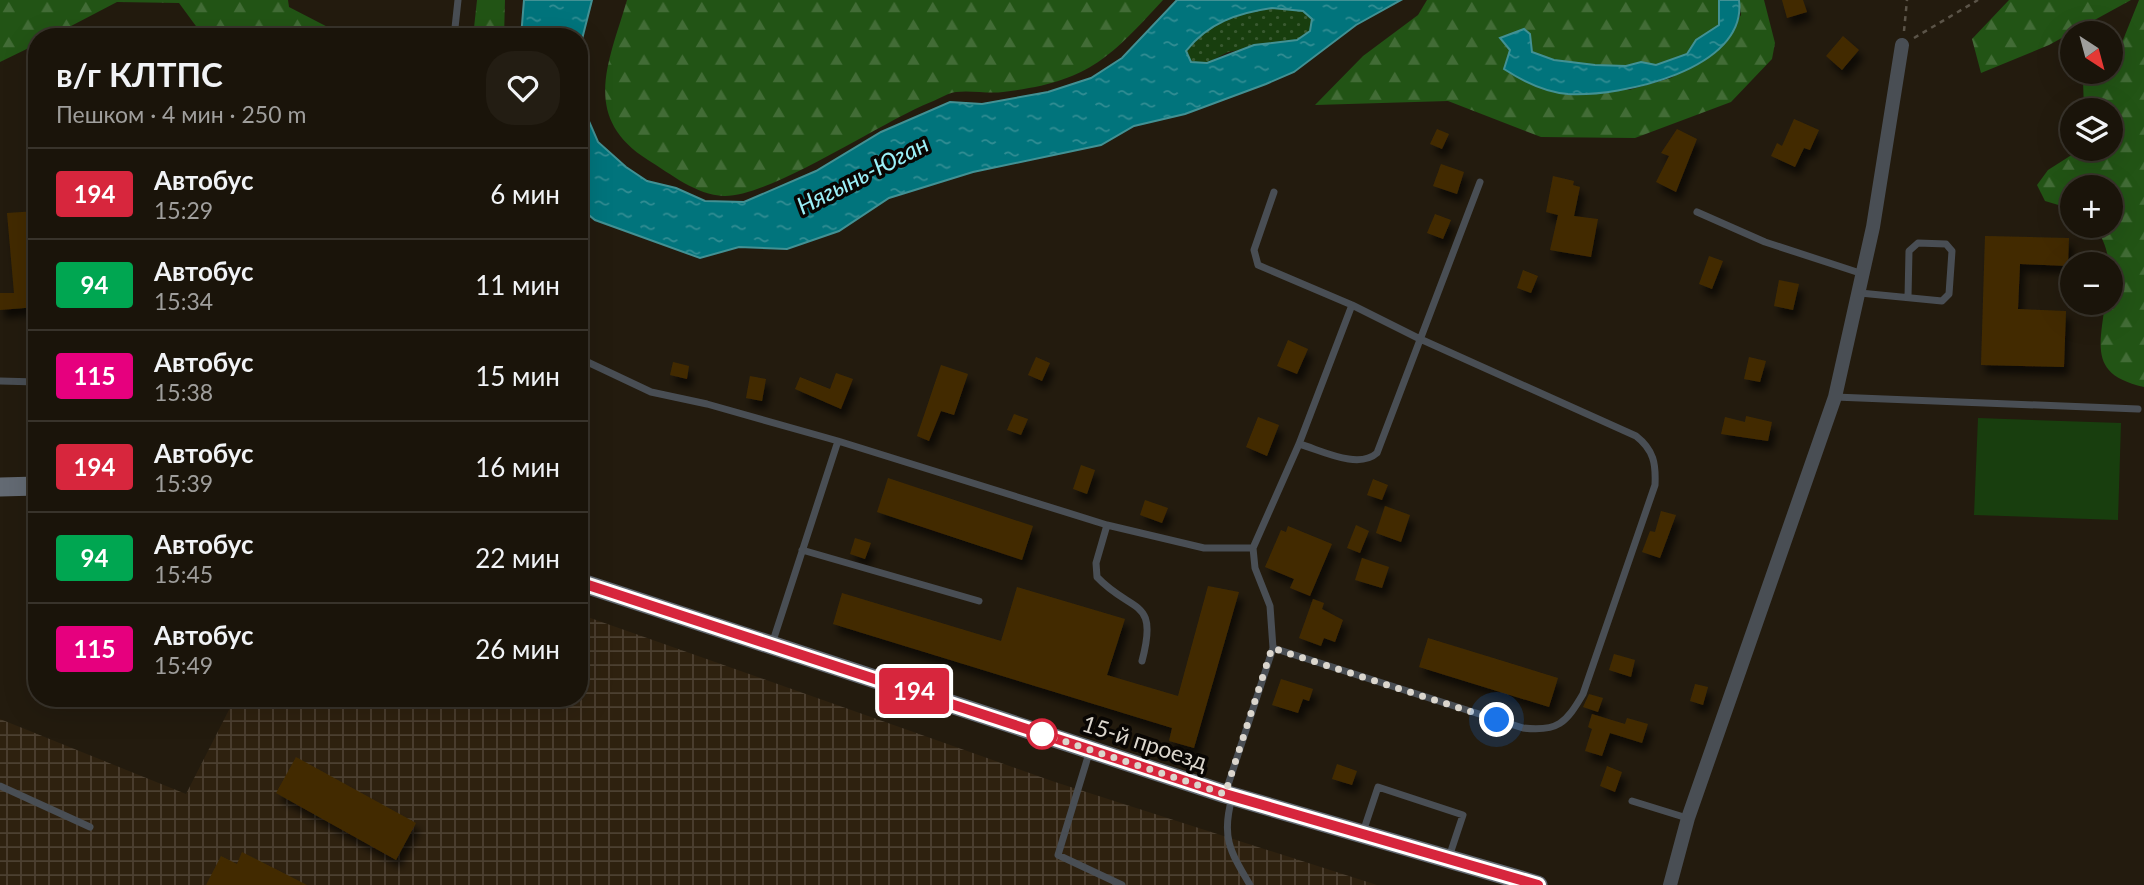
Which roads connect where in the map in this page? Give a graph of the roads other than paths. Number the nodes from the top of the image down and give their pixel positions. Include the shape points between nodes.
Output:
1 (458, 0) edge
2 (455, 28) edge
3 (1902, 45) road end
4 (1479, 182) dead end
5 (1274, 192) dead end
6 (1697, 212) dead end
7 (1864, 274) junction
8 (1860, 293) junction
9 (1908, 297) junction
10 (1352, 305) junction
11 (1418, 338) junction
12 (588, 362) edge
13 (0, 381) edge
14 (28, 382) edge
15 (1835, 397) junction
16 (2138, 409) dead end
17 (838, 441) junction
18 (1299, 444) junction
19 (28, 486) edge
20 (0, 487) edge
21 (1107, 525) junction
22 (1253, 548) junction
23 (802, 550) junction
24 (588, 585) edge
25 (979, 601) dead end
26 (771, 645) junction
27 (1272, 648) junction
28 (1142, 661) dead end
29 (1090, 749) junction
30 (0, 786) edge
31 (1228, 795) junction
32 (1632, 801) dead end
33 (1688, 818) junction
34 (90, 827) dead end
35 (1362, 835) junction
36 (1447, 861) junction
37 (1122, 885) edge
38 (1250, 885) edge
39 (1538, 885) edge
40 (1670, 885) edge

1 - 2 lane
3 - 7 street
4 - 11 lane
5 - 10 lane via 1254,250 1258,265
6 - 7 lane via 1765,242
7 - 8 street
8 - 9 lane
8 - 15 street
9 - 9 lane via 1909,251 1917,243 1946,244 1952,251 1950,294 1942,301
10 - 11 lane
10 - 18 lane
11 - 18 lane via 1377,453 1370,460 1358,461
11 - 27 lane via 1636,436 1647,444 1656,462 1655,485 1583,694 1572,714 1559,725 1545,730 1522,728
12 - 17 lane via 651,392
13 - 14 lane
15 - 16 lane
15 - 33 street
17 - 21 lane
17 - 23 lane
18 - 22 lane
19 - 20 main road
21 - 22 lane via 1204,548
21 - 28 lane via 1096,563 1097,577 1146,615 1149,626
22 - 27 lane via 1255,568 1270,606
23 - 25 lane
23 - 26 lane
24 - 26 main road, 15-й проезд
26 - 29 main road, 15-й проезд
27 - 31 lane
29 - 31 main road, 15-й проезд
29 - 37 lane via 1058,855
30 - 34 lane
31 - 35 main road, 15-й проезд
31 - 38 lane via 1227,838
32 - 33 lane
33 - 40 street
35 - 36 main road, 15-й проезд
35 - 36 lane via 1378,787 1463,815
36 - 39 main road, 15-й проезд

